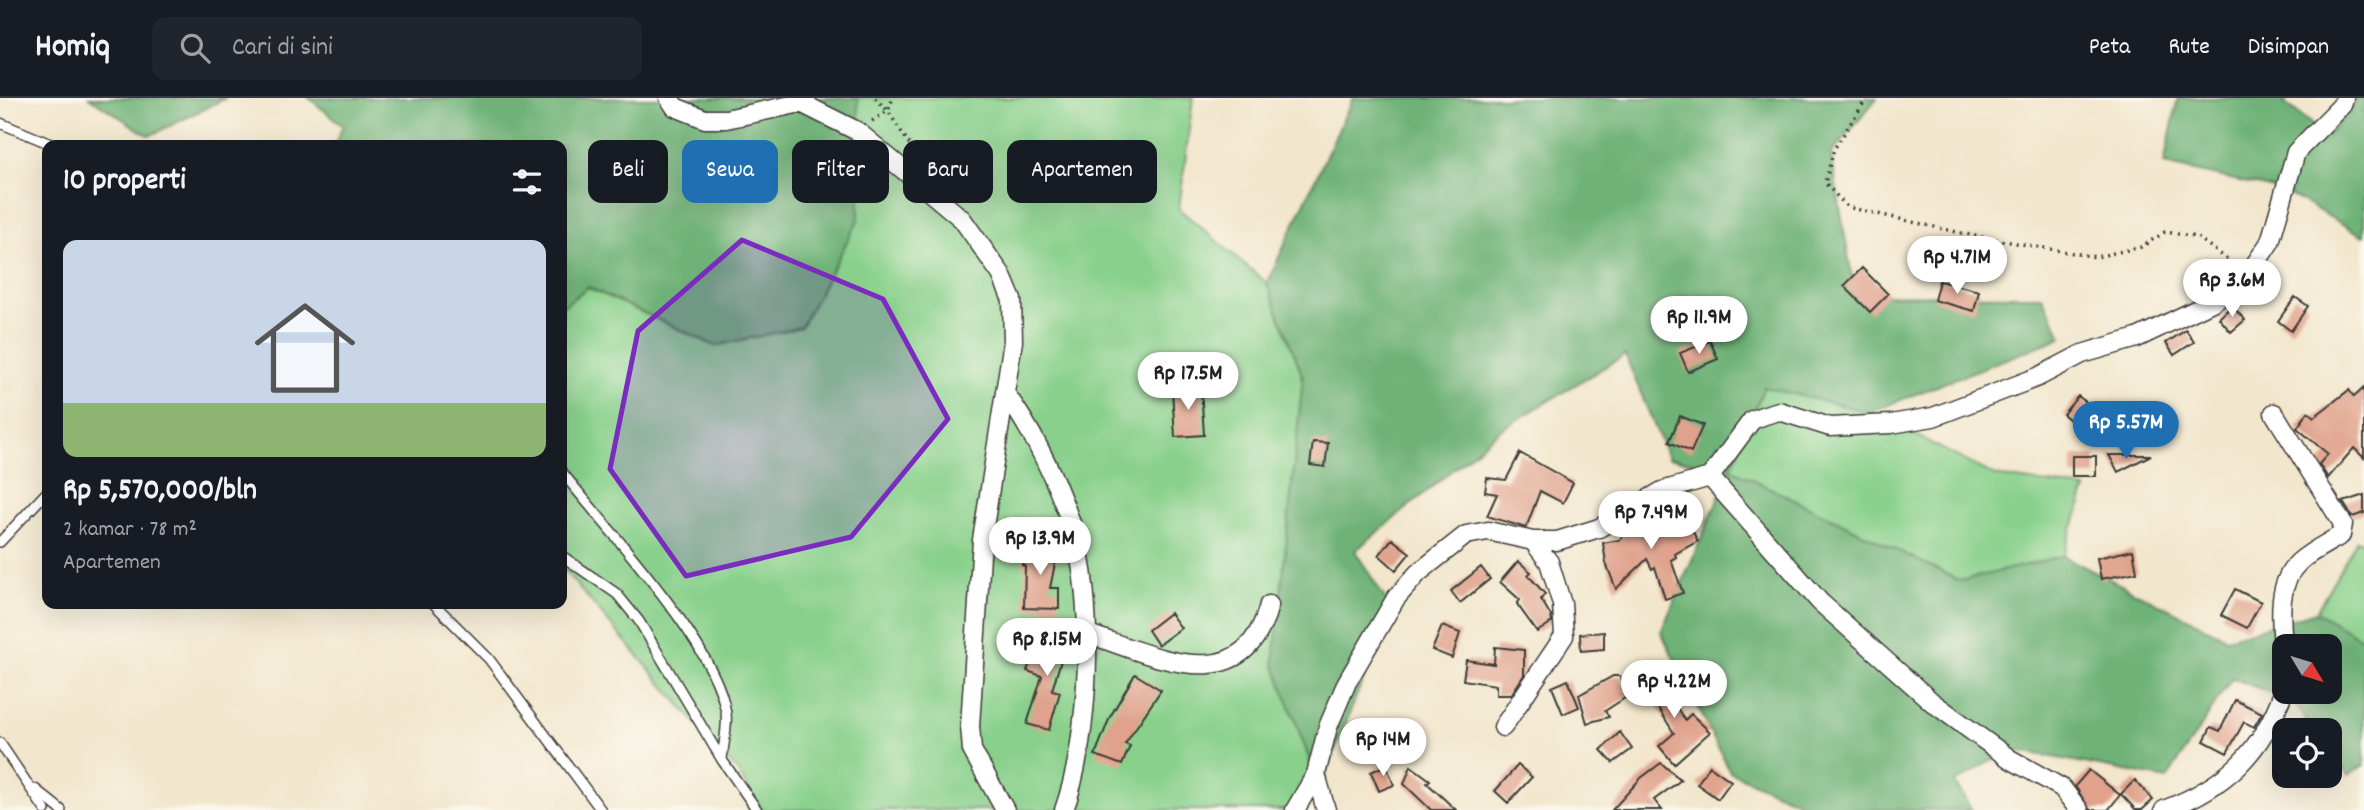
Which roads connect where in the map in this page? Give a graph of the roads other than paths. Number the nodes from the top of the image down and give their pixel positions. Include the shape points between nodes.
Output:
1 (669, 98) edge
2 (2344, 98) edge
3 (0, 123) edge
4 (42, 140) edge
5 (1004, 393) junction
6 (2274, 413) dead end
7 (1710, 477) junction
8 (567, 478) edge
9 (42, 497) edge
10 (1533, 541) junction
11 (0, 542) edge
12 (567, 559) edge
13 (1269, 606) dead end
14 (439, 609) edge
15 (1085, 633) junction
16 (2282, 634) edge
17 (2279, 704) edge
18 (1503, 727) dead end
19 (0, 743) edge
20 (722, 760) junction
21 (1316, 774) junction
22 (27, 783) junction
23 (45, 810) edge
24 (61, 810) edge
25 (601, 810) edge
26 (757, 810) edge
27 (1005, 810) edge
28 (1064, 810) edge
29 (1295, 810) edge
30 (1326, 810) edge
31 (2079, 810) edge
32 (2164, 810) edge

1 - 5 street via 675,107 705,119 801,103 857,131 962,219 1002,274 1012,300 1013,341
2 - 7 street via 2296,152 2270,242 2248,275 2214,301 2137,338 2082,354 2038,377 1933,417 1891,425 1830,426 1779,411 1765,415 1752,420
3 - 4 lane
5 - 15 street via 1028,424 1072,527 1083,586
5 - 27 street via 982,540 970,726 972,750
6 - 16 street via 2343,524 2341,535 2299,561 2286,578
7 - 10 street via 1662,491 1600,528 1557,541
7 - 31 street via 1820,602 1932,702 2010,759 2062,788
8 - 20 lane via 709,662 726,713
9 - 11 lane
10 - 18 street via 1549,562 1562,604 1564,636
10 - 21 street via 1488,531 1466,535 1418,573 1396,598 1347,682 1328,727
12 - 20 lane via 617,594 639,621
13 - 15 street via 1250,648 1238,657 1206,667
14 - 25 lane via 489,659
15 - 28 street via 1084,720 1074,784
17 - 32 street via 2228,777
19 - 22 lane
20 - 26 lane
21 - 29 street
21 - 30 street
22 - 23 lane
22 - 24 lane

